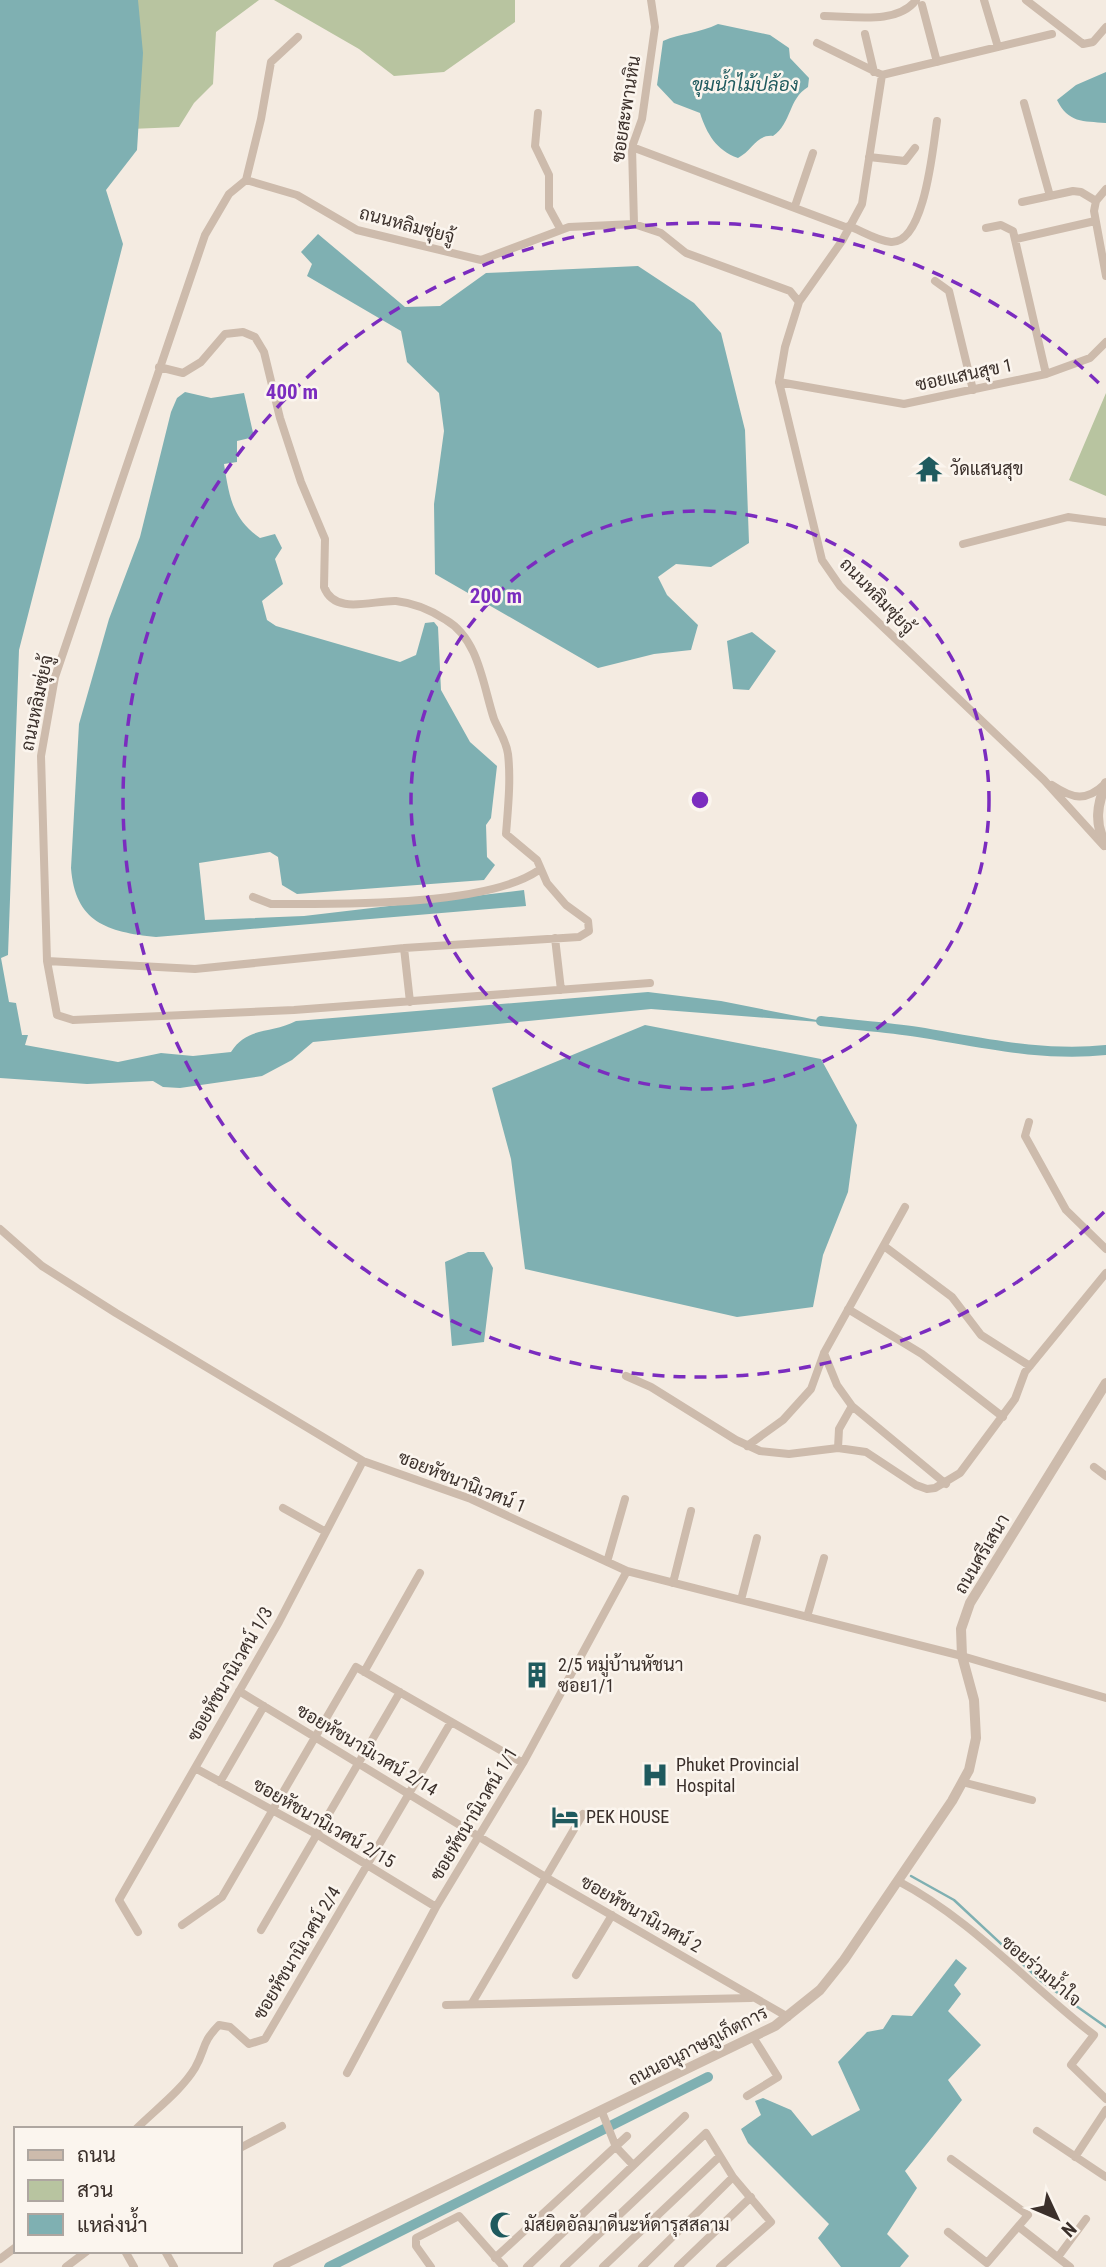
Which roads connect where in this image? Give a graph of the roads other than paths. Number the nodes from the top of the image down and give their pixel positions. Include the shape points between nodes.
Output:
1 (651, 0) edge
2 (984, 0) edge
3 (1030, 1) edge
4 (919, 3) edge
5 (824, 16) dead end
6 (1106, 27) edge
7 (865, 34) dead end
8 (1052, 34) dead end
9 (298, 37) dead end
10 (817, 43) dead end
11 (998, 47) junction
12 (937, 62) junction
13 (878, 74) junction
14 (1024, 103) dead end
15 (538, 113) dead end
16 (937, 121) dead end
17 (632, 147) junction
18 (915, 148) dead end
19 (813, 153) dead end
20 (869, 158) junction
21 (246, 180) junction
22 (1106, 189) edge
23 (1050, 196) junction
24 (1096, 201) junction
25 (1022, 202) dead end
26 (795, 206) junction
27 (1095, 221) junction
28 (634, 224) junction
29 (849, 227) junction
30 (986, 228) dead end
31 (561, 230) junction
32 (1016, 239) junction
33 (1106, 276) edge
34 (935, 281) dead end
35 (799, 302) junction
36 (1106, 342) edge
37 (159, 367) junction
38 (1046, 374) junction
39 (779, 382) junction
40 (972, 390) junction
41 (1106, 522) edge
42 (962, 544) dead end
43 (1044, 780) junction
44 (1106, 783) edge
45 (1106, 847) edge
46 (539, 870) junction
47 (253, 897) dead end
48 (555, 937) junction
49 (404, 948) junction
50 (47, 961) junction
51 (650, 983) dead end
52 (561, 990) junction
53 (410, 1002) junction
54 (1029, 1122) dead end
55 (905, 1207) dead end
56 (0, 1229) edge
57 (884, 1245) junction
58 (1106, 1249) edge
59 (1106, 1273) edge
60 (848, 1309) junction
61 (824, 1353) junction
62 (1030, 1366) junction
63 (626, 1376) dead end
64 (1106, 1383) edge
65 (1102, 1399) edge
66 (852, 1406) junction
67 (1003, 1417) junction
68 (747, 1446) junction
69 (838, 1448) junction
70 (363, 1461) junction
71 (1094, 1466) dead end
72 (1106, 1476) edge
73 (946, 1484) junction
74 (625, 1499) dead end
75 (283, 1508) dead end
76 (691, 1511) dead end
77 (326, 1532) junction
78 (757, 1538) dead end
79 (824, 1558) dead end
80 (607, 1562) junction
81 (627, 1571) junction
82 (421, 1573) dead end
83 (673, 1583) junction
84 (741, 1600) junction
85 (807, 1617) junction
86 (962, 1656) junction
87 (360, 1670) junction
88 (239, 1690) junction
89 (400, 1692) junction
90 (1106, 1698) edge
91 (264, 1706) junction
92 (451, 1722) junction
93 (315, 1737) junction
94 (523, 1763) junction
95 (358, 1764) junction
96 (195, 1768) junction
97 (220, 1782) junction
98 (962, 1782) junction
99 (408, 1793) junction
100 (1032, 1800) dead end
101 (273, 1810) junction
102 (583, 1814) dead end
103 (318, 1835) junction
104 (479, 1836) junction
105 (368, 1866) junction
106 (547, 1878) junction
107 (898, 1881) junction
108 (436, 1907) junction
109 (612, 1915) junction
110 (182, 1925) dead end
111 (261, 1930) dead end
112 (138, 1932) dead end
113 (576, 1975) dead end
114 (754, 1998) junction
115 (472, 2003) junction
116 (446, 2005) dead end
117 (788, 2017) junction
118 (753, 2037) junction
119 (347, 2073) dead end
120 (747, 2096) dead end
121 (1106, 2099) edge
122 (1106, 2110) edge
123 (603, 2112) junction
124 (685, 2116) dead end
125 (282, 2126) dead end
126 (137, 2127) edge
127 (1037, 2131) dead end
128 (627, 2136) dead end
129 (242, 2147) edge
130 (616, 2147) junction
131 (720, 2156) junction
132 (1075, 2157) junction
133 (951, 2159) dead end
134 (633, 2165) junction
135 (733, 2177) junction
136 (1106, 2177) edge
137 (751, 2197) junction
138 (1086, 2219) dead end
139 (1019, 2227) junction
140 (948, 2232) dead end
141 (84, 2253) edge
142 (1058, 2257) junction
143 (495, 2258) junction
144 (65, 2267) edge
145 (280, 2267) edge
146 (431, 2267) edge
147 (504, 2267) edge
148 (527, 2267) edge
149 (564, 2267) edge
150 (603, 2267) edge
151 (642, 2267) edge
152 (678, 2267) edge
153 (720, 2267) edge
154 (1070, 2267) edge

1 - 17 street, ซอยสะพานหิน via 655,26 642,119
2 - 11 street
3 - 6 street via 1087,45
4 - 5 street via 897,15
4 - 12 street
7 - 13 street
8 - 11 street
9 - 21 street via 271,62
10 - 13 street
11 - 12 street
12 - 13 street
13 - 20 street
14 - 23 street
15 - 31 street via 535,146 548,175 549,208
16 - 29 street via 922,211 913,227 891,242
17 - 26 street
17 - 28 street, ซอยสะพานหิน
18 - 20 street via 905,161
19 - 26 street
20 - 29 street via 862,204
21 - 31 street, ถนนหลิมซุ่ยจู้ via 297,195 357,230 481,260
21 - 37 street, ถนนหลิมซุ่ยจู้ via 229,194 205,235
22 - 24 street
23 - 24 street via 1081,192
23 - 25 street
24 - 27 street
26 - 29 street
27 - 32 street
27 - 33 street
28 - 31 street, ถนนหลิมซุ่ยจู้
28 - 35 street, ถนนหลิมซุ่ยจู้ via 661,233 686,253 790,291
29 - 35 street
30 - 32 street via 1007,227
32 - 38 street
34 - 40 street via 948,291
35 - 39 street, ถนนหลิมซุ่ยจู้
36 - 38 street, ซอยแสนสุข 1 via 1090,358
37 - 46 street via 175,373 190,370 218,340 231,333 250,333 259,342 301,482 325,539 324,589 341,603 415,605 461,632 475,655 495,723 505,740 506,834 537,860
37 - 50 street, ถนนหลิมซุ่ยจู้ via 55,677 41,756
38 - 40 street, ซอยแสนสุข 1
39 - 40 street, ซอยแสนสุข 1 via 904,404
39 - 43 street, ถนนหลิมซุ่ยจู้ via 822,560 840,586
41 - 42 street via 1068,517
43 - 44 street, ถนนหลิมซุ่ยจู้ via 1077,798 1096,793
43 - 45 street, ถนนหลิมซุ่ยจู้
44 - 45 street via 1097,820
46 - 47 street via 504,888 409,901 271,904
46 - 48 street via 566,905 588,921 589,930 579,937
48 - 49 street
48 - 52 street
49 - 50 street via 195,969
49 - 53 street
50 - 53 street, ถนนหลิมซุ่ยจู้ via 57,1015 73,1020
51 - 52 street
52 - 53 street
54 - 58 street via 1025,1136 1066,1210
55 - 57 street
56 - 70 street, ซอยหัชนานิเวศน์ 1 via 34,1261
57 - 60 street
57 - 62 street via 952,1297 981,1335
59 - 62 street
60 - 61 street
60 - 67 street via 922,1354
61 - 66 street
61 - 68 street via 811,1389 796,1408
62 - 67 street
63 - 68 street
64 - 65 street, ถนนศรีเสนา
65 - 86 street, ถนนศรีเสนา via 970,1603 961,1629
66 - 69 street via 839,1429
66 - 73 street
67 - 73 street via 960,1474
68 - 69 street via 789,1454
69 - 73 street via 866,1452 927,1489
70 - 77 street, ซอยหัชนานิเวศน์ 1/3
70 - 80 street, ซอยหัชนานิเวศน์ 1 via 471,1499
71 - 72 street
74 - 80 street
75 - 77 street
76 - 83 street
77 - 88 street, ซอยหัชนานิเวศน์ 1/3
78 - 84 street
79 - 85 street
80 - 81 street, ซอยหัชนานิเวศน์ 1
81 - 83 street, ซอยหัชนานิเวศน์ 1
81 - 94 street, ซอยหัชนานิเวศน์ 1/1
82 - 87 street
83 - 84 street, ซอยหัชนานิเวศน์ 1
84 - 85 street, ซอยหัชนานิเวศน์ 1
85 - 86 street, ซอยหัชนานิเวศน์ 1
86 - 90 street
86 - 98 street, ถนนอนุภาษภูเก็ตการ via 974,1700 976,1738
87 - 89 street
87 - 93 street
88 - 91 street, ซอยหัชนานิเวศน์ 2/14
88 - 96 street, ซอยหัชนานิเวศน์ 1/3
89 - 92 street
89 - 95 street
91 - 93 street, ซอยหัชนานิเวศน์ 2/14
91 - 97 street
92 - 94 street
92 - 99 street
93 - 95 street, ซอยหัชนานิเวศน์ 2/14
93 - 101 street
94 - 104 street, ซอยหัชนานิเวศน์ 1/1
95 - 99 street, ซอยหัชนานิเวศน์ 2/14
95 - 103 street
96 - 97 street, ซอยหัชนานิเวศน์ 2/15
96 - 112 street, ซอยหัชนานิเวศน์ 1/3 via 119,1900
97 - 101 street, ซอยหัชนานิเวศน์ 2/15
98 - 100 street
98 - 107 street, ถนนอนุภาษภูเก็ตการ
99 - 104 street, ซอยหัชนานิเวศน์ 2/14
99 - 105 street
101 - 103 street, ซอยหัชนานิเวศน์ 2/15
101 - 110 street via 222,1897
102 - 106 street
103 - 105 street, ซอยหัชนานิเวศน์ 2/15
103 - 111 street
104 - 106 street, ซอยหัชนานิเวศน์ 2
104 - 108 street, ซอยหัชนานิเวศน์ 1/1
105 - 108 street, ซอยหัชนานิเวศน์ 2/15
105 - 126 street, ซอยหัชนานิเวศน์ 2/4 via 265,2039 249,2044 230,2027 219,2025 205,2039 187,2077
106 - 109 street, ซอยหัชนานิเวศน์ 2
106 - 115 street
107 - 117 street, ถนนอนุภาษภูเก็ตการ via 820,1990
107 - 121 street, ซอยร่วมน้ำใจ via 942,1905 1094,2035 1071,2065
108 - 119 street, ซอยหัชนานิเวศน์ 1/1
109 - 113 street
109 - 114 street, ซอยหัชนานิเวศน์ 2
114 - 115 street
114 - 117 street, ซอยหัชนานิเวศน์ 2
115 - 116 street
117 - 118 street, ถนนอนุภาษภูเก็ตการ
118 - 120 street via 778,2077
118 - 123 street, ถนนอนุภาษภูเก็ตการ
122 - 132 street
123 - 130 street
123 - 145 street, ถนนอนุภาษภูเก็ตการ
124 - 134 street
125 - 129 street
127 - 132 street
128 - 130 street
130 - 134 street
130 - 143 street
131 - 135 street
131 - 149 street via 706,2133
131 - 150 street
132 - 136 street
133 - 139 street via 1028,2215
134 - 148 street
135 - 137 street
135 - 151 street
137 - 152 street
137 - 153 street via 771,2222
138 - 142 street
139 - 140 street via 987,2263
139 - 142 street
141 - 144 street
142 - 154 street
143 - 146 street via 459,2216 416,2238 416,2246
143 - 147 street

